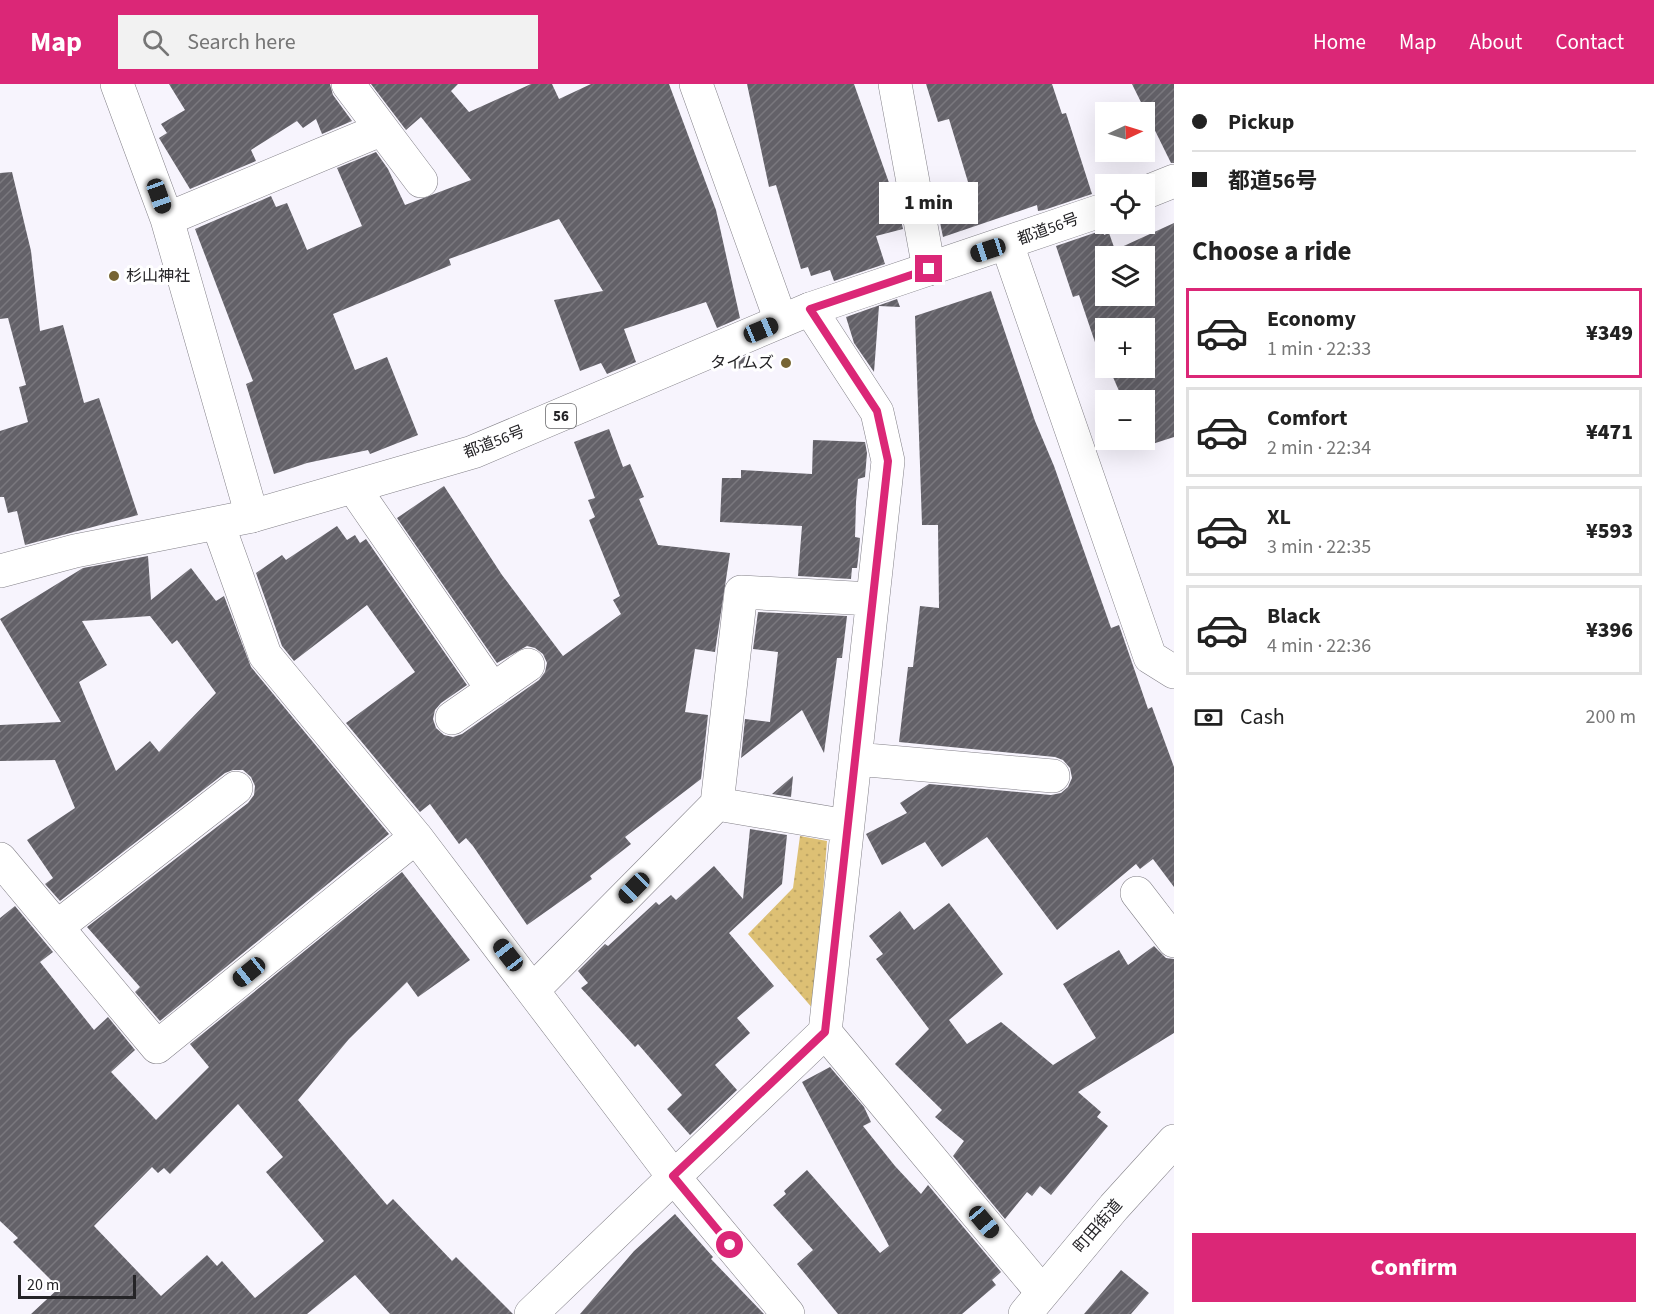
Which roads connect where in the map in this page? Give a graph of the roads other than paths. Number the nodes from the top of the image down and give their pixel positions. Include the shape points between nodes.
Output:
1 (117, 84) edge
2 (348, 84) edge
3 (696, 84) edge
4 (895, 84) edge
5 (380, 130) junction
6 (421, 181) dead end
7 (1174, 181) edge
8 (1155, 189) edge
9 (1095, 213) edge
10 (167, 219) junction
11 (1007, 244) junction
12 (929, 269) junction
13 (796, 315) junction
14 (354, 488) junction
15 (252, 516) junction
16 (218, 524) junction
17 (0, 571) edge
18 (872, 599) junction
19 (528, 665) dead end
20 (1174, 672) edge
21 (493, 690) junction
22 (452, 718) dead end
23 (855, 759) junction
24 (1053, 776) dead end
25 (236, 788) dead end
26 (717, 804) junction
27 (847, 826) junction
28 (417, 837) junction
29 (0, 859) edge
30 (1137, 893) dead end
31 (57, 927) junction
32 (1174, 941) edge
33 (534, 989) junction
34 (825, 1032) junction
35 (1174, 1141) edge
36 (673, 1176) junction
37 (1033, 1303) edge
38 (531, 1314) edge
39 (788, 1314) edge

1 - 10 street
2 - 5 street
3 - 13 street
4 - 12 street
5 - 6 street
5 - 10 street
7 - 8 street
9 - 11 street, 都道56号 / 56
10 - 15 street
11 - 12 street, 都道56号 / 56
11 - 20 street via 1150,657
12 - 13 street, 都道56号 / 56
13 - 14 street, 都道56号 / 56 via 473,452
13 - 18 street via 877,411 888,461
14 - 15 street, 都道56号 / 56
14 - 21 street
15 - 16 street, 都道56号 / 56
16 - 17 street, 都道56号 / 56 via 75,551
16 - 28 street via 265,655
18 - 23 street
18 - 26 street via 741,592
19 - 21 street
21 - 22 street
23 - 24 street
23 - 27 street
25 - 31 street
26 - 27 street
26 - 33 street
27 - 34 street
28 - 31 street via 157,1047
28 - 33 street
29 - 31 street
30 - 32 street
33 - 36 street
34 - 36 street
34 - 37 street
35 - 37 street, 町田街道
36 - 38 street
36 - 39 street

